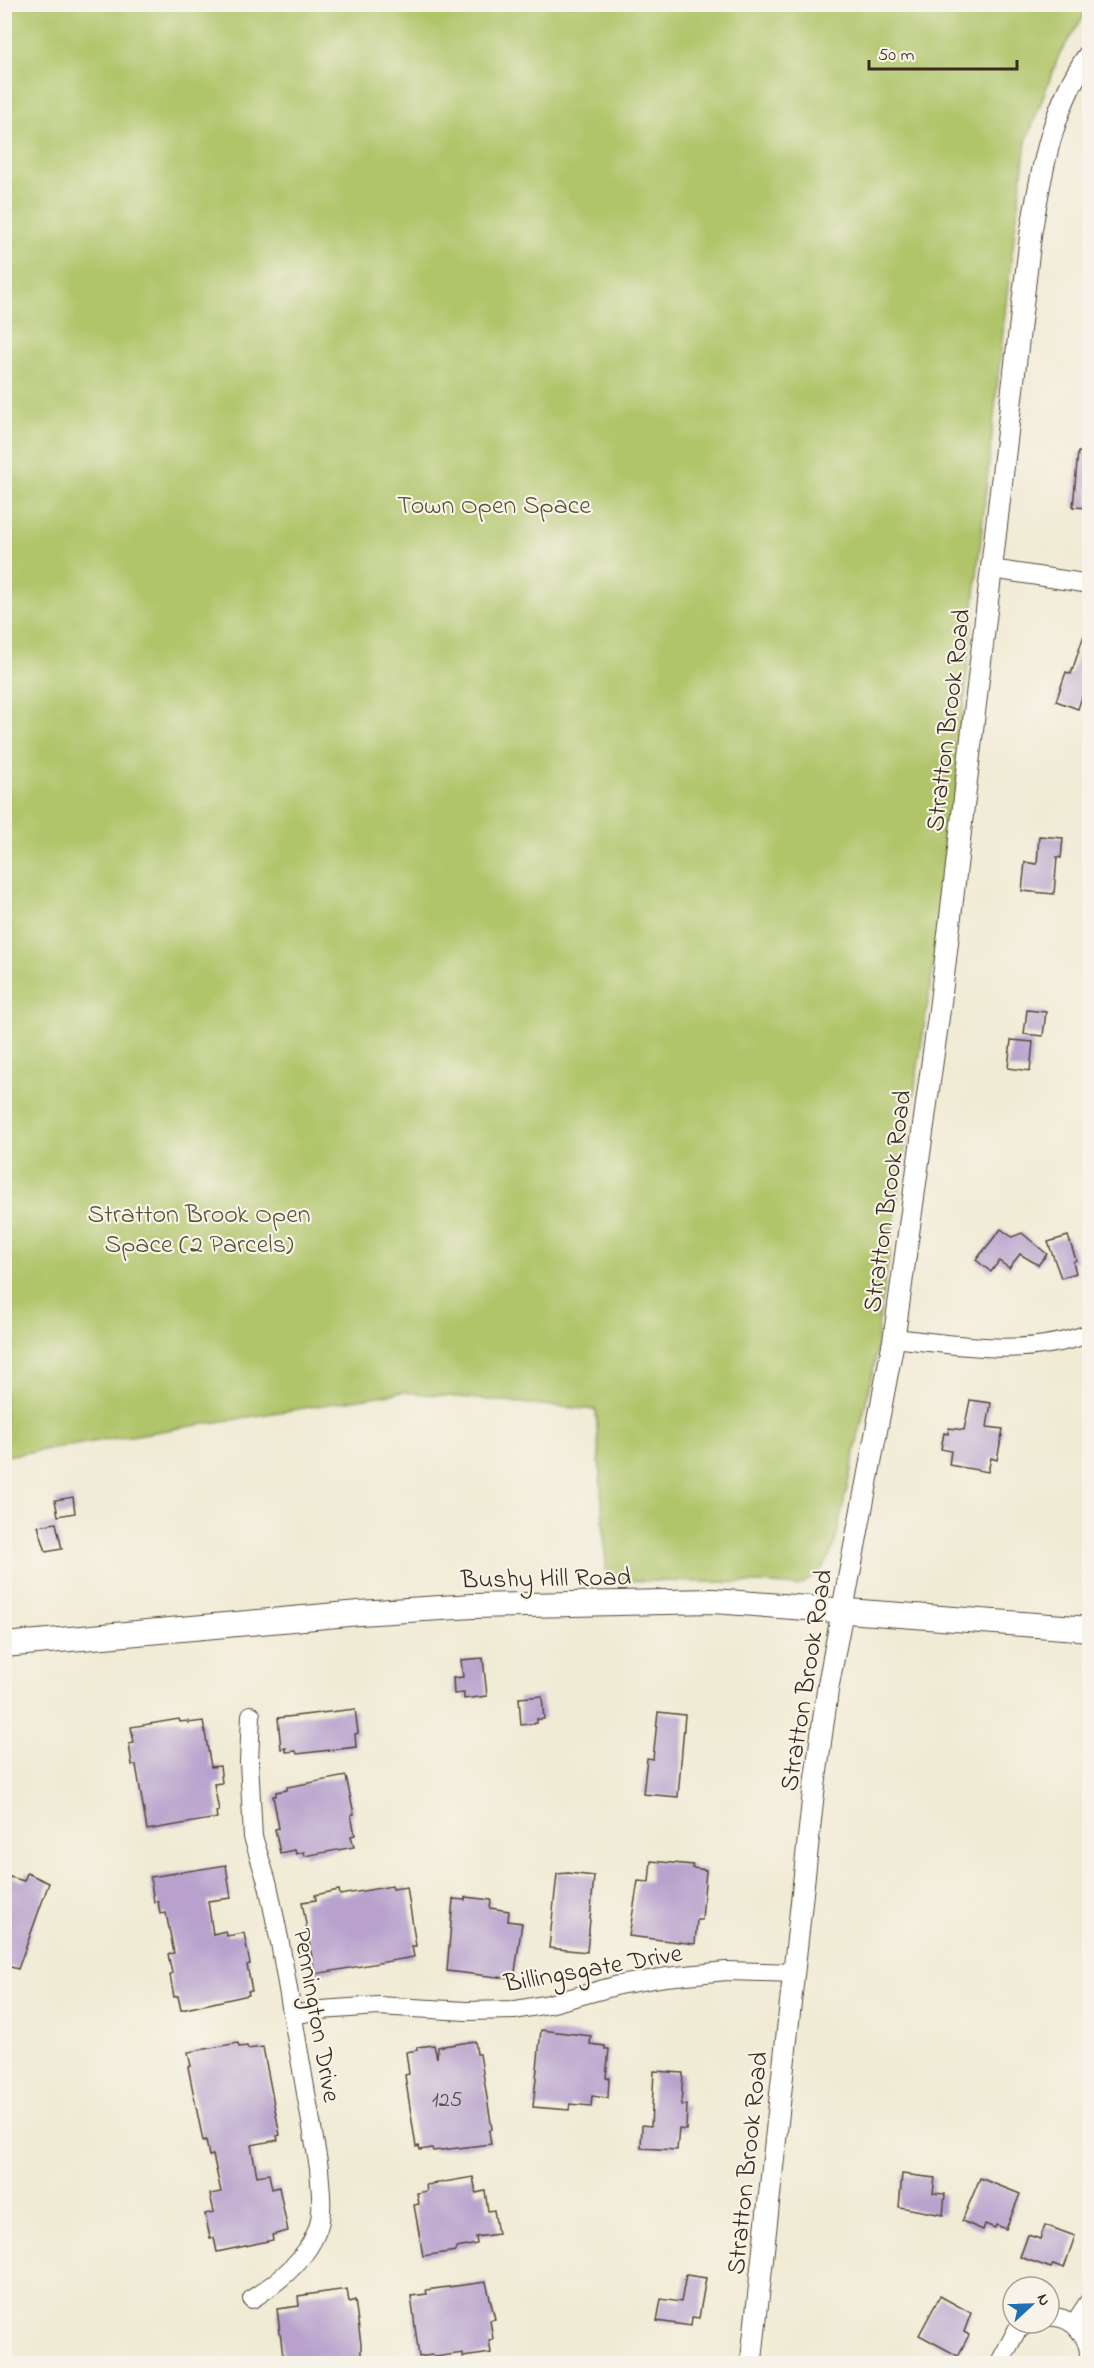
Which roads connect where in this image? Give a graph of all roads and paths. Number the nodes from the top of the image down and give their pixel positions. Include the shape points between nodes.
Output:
1 (1089, 53) edge
2 (992, 569) junction
3 (1089, 584) edge
4 (1089, 1333) edge
5 (894, 1338) junction
6 (842, 1611) junction
7 (1089, 1629) edge
8 (4, 1645) edge
9 (251, 1715) dead end
10 (795, 1973) junction
11 (293, 2015) junction
12 (252, 2299) dead end
13 (1089, 2300) edge
14 (1061, 2318) edge
15 (1074, 2324) junction
16 (1014, 2335) edge
17 (751, 2364) edge
18 (999, 2364) edge
19 (1088, 2364) edge

1 - 2 street, Stratton Brook Road via 1053,125 1040,177
2 - 3 street
2 - 5 street, Stratton Brook Road via 940,1006
4 - 5 street via 1034,1347 986,1348
5 - 6 street, Stratton Brook Road
6 - 7 main road, Bushy Hill Road
6 - 8 main road, Bushy Hill Road via 713,1601 473,1606
6 - 10 street, Stratton Brook Road via 813,1797
9 - 11 street, Pennington Drive via 253,1837 268,1885
10 - 11 street, Billingsgate Drive via 726,1971 666,1977 515,2010 378,2006
10 - 17 street, Stratton Brook Road
11 - 12 street, Pennington Drive via 319,2168 321,2204 317,2232 297,2262
13 - 15 street
14 - 15 street
15 - 19 street via 1084,2337
16 - 18 street

